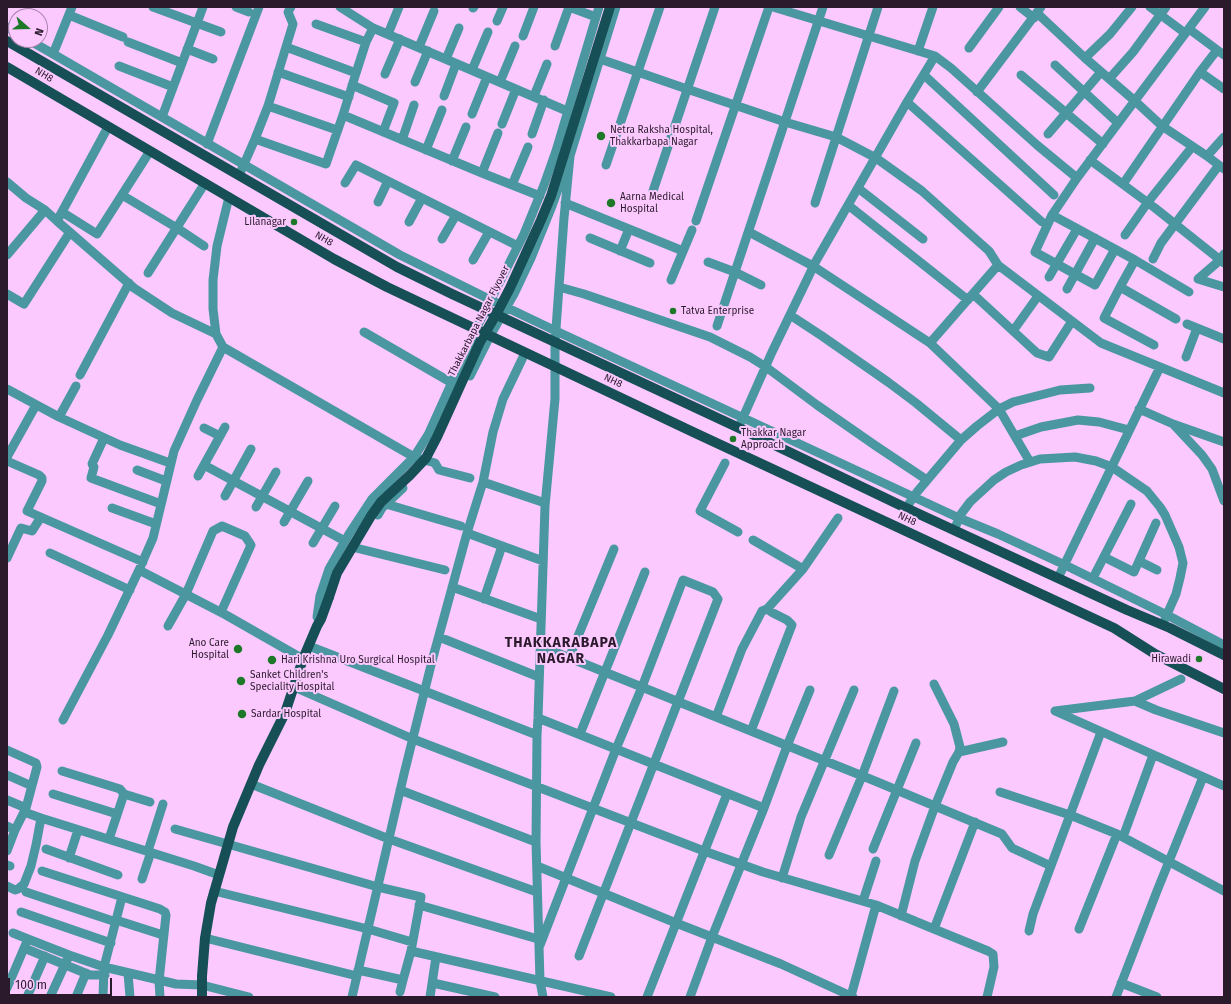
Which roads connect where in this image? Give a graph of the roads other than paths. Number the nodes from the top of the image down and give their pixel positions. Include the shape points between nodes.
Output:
1 (153, 7) edge
2 (204, 7) edge
3 (236, 7) edge
4 (259, 7) edge
5 (291, 7) edge
6 (340, 7) edge
7 (399, 7) edge
8 (503, 7) edge
9 (534, 7) edge
10 (569, 7) edge
11 (599, 7) edge
12 (606, 7) edge
13 (610, 7) edge
14 (616, 7) edge
15 (660, 7) edge
16 (715, 7) edge
17 (769, 7) edge
18 (773, 7) edge
19 (823, 7) edge
20 (878, 7) edge
21 (932, 7) edge
22 (999, 7) edge
23 (1020, 7) edge
24 (1132, 7) edge
25 (1150, 7) edge
26 (1166, 7) edge
27 (1205, 7) edge
28 (71, 11) edge
29 (434, 11) dead end
30 (249, 12) dead end
31 (1037, 13) edge
32 (1160, 15) junction
33 (596, 17) junction
34 (818, 21) junction
35 (497, 22) dead end
36 (197, 23) junction
37 (316, 24) dead end
38 (373, 28) junction
39 (459, 28) dead end
40 (1187, 31) junction
41 (221, 32) dead end
42 (488, 32) dead end
43 (388, 34) junction
44 (523, 36) dead end
45 (868, 36) junction
46 (400, 39) junction
47 (7, 41) edge
48 (366, 42) junction
49 (515, 46) dead end
50 (555, 46) dead end
51 (286, 47) junction
52 (43, 48) edge
53 (969, 48) dead end
54 (188, 49) junction
55 (423, 49) junction
56 (918, 51) junction
57 (1222, 52) edge
58 (53, 54) junction
59 (935, 56) junction
60 (1085, 58) junction
61 (213, 59) dead end
62 (446, 59) junction
63 (600, 59) junction
64 (182, 63) junction
65 (456, 64) junction
66 (547, 64) dead end
67 (1054, 65) dead end
68 (119, 66) dead end
69 (7, 67) edge
70 (472, 70) junction
71 (278, 72) junction
72 (638, 72) junction
73 (1101, 72) junction
74 (1200, 72) junction
75 (356, 73) junction
76 (384, 74) dead end
77 (924, 75) junction
78 (1021, 75) dead end
79 (487, 77) junction
80 (1108, 79) junction
81 (415, 82) dead end
82 (500, 82) junction
83 (352, 85) junction
84 (173, 87) junction
85 (516, 89) junction
86 (687, 89) junction
87 (1224, 89) edge
88 (977, 92) junction
89 (1084, 92) junction
90 (444, 96) dead end
91 (534, 96) junction
92 (348, 97) junction
93 (544, 100) junction
94 (1135, 101) junction
95 (908, 102) junction
96 (414, 105) dead end
97 (736, 105) junction
98 (268, 106) junction
99 (442, 110) dead end
100 (568, 111) junction
101 (1066, 113) junction
102 (472, 114) dead end
103 (343, 115) junction
104 (162, 117) junction
105 (785, 122) junction
106 (1118, 123) junction
107 (502, 124) dead end
108 (1162, 126) junction
109 (108, 127) junction
110 (466, 127) dead end
111 (337, 130) junction
112 (383, 132) junction
113 (498, 133) dead end
114 (532, 134) dead end
115 (1048, 134) dead end
116 (836, 137) junction
117 (1224, 137) edge
118 (256, 139) junction
119 (402, 140) junction
120 (207, 144) junction
121 (1102, 144) junction
122 (528, 146) dead end
123 (1192, 147) junction
124 (426, 150) junction
125 (150, 151) junction
126 (556, 151) junction
127 (570, 156) junction
128 (1207, 156) junction
129 (876, 158) junction
130 (1090, 160) junction
131 (452, 161) junction
132 (243, 165) junction
133 (606, 165) dead end
134 (1221, 167) edge
135 (482, 173) junction
136 (238, 176) junction
137 (1077, 178) junction
138 (388, 181) junction
139 (7, 182) edge
140 (345, 182) dead end
141 (204, 183) junction
142 (1123, 184) junction
143 (512, 185) junction
144 (858, 188) junction
145 (653, 191) dead end
146 (122, 195) junction
147 (1054, 195) dead end
148 (540, 196) junction
149 (229, 197) junction
150 (422, 198) junction
151 (378, 202) dead end
152 (1148, 202) junction
153 (565, 203) junction
154 (815, 203) dead end
155 (848, 205) junction
156 (45, 210) junction
157 (62, 212) junction
158 (456, 215) junction
159 (1052, 215) junction
160 (57, 220) junction
161 (696, 221) dead end
162 (409, 222) dead end
163 (1042, 222) dead end
164 (1176, 224) junction
165 (177, 228) junction
166 (629, 229) junction
167 (1077, 229) junction
168 (692, 230) dead end
169 (70, 232) junction
170 (489, 232) junction
171 (749, 232) junction
172 (1125, 235) dead end
173 (590, 238) dead end
174 (1095, 238) junction
175 (922, 239) dead end
176 (442, 240) dead end
177 (204, 246) dead end
178 (518, 246) junction
179 (1115, 249) junction
180 (620, 251) junction
181 (683, 251) junction
182 (7, 255) edge
183 (1153, 259) dead end
184 (1222, 259) edge
185 (473, 260) dead end
186 (1135, 260) junction
187 (708, 262) dead end
188 (650, 263) dead end
189 (1057, 264) junction
190 (998, 265) junction
191 (813, 266) junction
192 (735, 272) junction
193 (148, 273) dead end
194 (1075, 274) junction
195 (1050, 277) dead end
196 (671, 280) dead end
197 (129, 283) junction
198 (761, 285) dead end
199 (559, 287) junction
200 (1120, 287) junction
201 (1224, 287) edge
202 (1067, 289) dead end
203 (1189, 292) dead end
204 (7, 294) edge
205 (1038, 296) junction
206 (971, 297) junction
207 (491, 300) junction
208 (507, 307) junction
209 (486, 310) junction
210 (790, 315) junction
211 (501, 317) junction
212 (1176, 319) dead end
213 (1072, 321) junction
214 (1187, 324) dead end
215 (717, 326) dead end
216 (1197, 328) junction
217 (476, 329) junction
218 (556, 331) junction
219 (1013, 331) junction
220 (364, 332) dead end
221 (216, 334) junction
222 (490, 336) junction
223 (1224, 339) edge
224 (556, 342) junction
225 (930, 343) junction
226 (1154, 345) dead end
227 (223, 347) junction
228 (525, 353) junction
229 (1186, 357) dead end
230 (556, 367) junction
231 (766, 367) junction
232 (1160, 367) junction
233 (80, 375) dead end
234 (452, 382) junction
235 (76, 386) dead end
236 (1090, 388) dead end
237 (7, 389) edge
238 (1224, 393) edge
239 (36, 405) junction
240 (999, 409) junction
241 (1139, 410) junction
242 (59, 417) junction
243 (743, 418) junction
244 (1173, 424) junction
245 (226, 427) dead end
246 (204, 428) dead end
247 (739, 428) junction
248 (1129, 430) junction
249 (220, 436) junction
250 (1015, 436) junction
251 (104, 438) junction
252 (961, 440) junction
253 (1224, 442) edge
254 (251, 449) dead end
255 (7, 457) edge
256 (414, 457) junction
257 (7, 460) edge
258 (429, 462) junction
259 (1030, 462) junction
260 (170, 463) junction
261 (725, 463) dead end
262 (204, 465) junction
263 (1112, 467) junction
264 (137, 470) dead end
265 (276, 472) dead end
266 (198, 476) dead end
267 (470, 478) dead end
268 (927, 480) junction
269 (166, 481) junction
270 (233, 481) junction
271 (308, 481) dead end
272 (483, 482) junction
273 (225, 496) dead end
274 (914, 496) junction
275 (262, 497) junction
276 (1224, 501) edge
277 (545, 503) junction
278 (161, 504) junction
279 (386, 504) junction
280 (1131, 504) dead end
281 (335, 506) dead end
282 (256, 507) dead end
283 (112, 508) dead end
284 (906, 508) junction
285 (290, 512) junction
286 (40, 517) junction
287 (838, 518) dead end
288 (960, 518) junction
289 (284, 522) dead end
290 (1156, 523) dead end
291 (156, 524) junction
292 (322, 529) junction
293 (464, 529) junction
294 (954, 530) junction
295 (738, 532) dead end
296 (753, 540) dead end
297 (344, 541) junction
298 (313, 543) dead end
299 (502, 546) junction
300 (356, 548) junction
301 (614, 549) dead end
302 (50, 553) dead end
303 (1104, 557) junction
304 (7, 558) edge
305 (543, 561) junction
306 (1139, 561) junction
307 (1065, 565) junction
308 (141, 566) junction
309 (803, 569) junction
310 (445, 570) dead end
311 (1158, 570) dead end
312 (645, 572) dead end
313 (1058, 578) junction
314 (1093, 578) junction
315 (452, 587) junction
316 (130, 590) junction
317 (186, 594) junction
318 (327, 596) junction
319 (484, 599) junction
320 (767, 609) junction
321 (221, 612) junction
322 (1167, 615) junction
323 (541, 619) junction
324 (318, 621) junction
325 (1163, 625) junction
326 (168, 626) dead end
327 (439, 637) junction
328 (1224, 645) edge
329 (309, 646) junction
330 (540, 646) junction
331 (1224, 655) edge
332 (569, 658) junction
333 (303, 659) junction
334 (605, 673) junction
335 (539, 677) junction
336 (1181, 679) dead end
337 (934, 684) dead end
338 (294, 687) junction
339 (642, 687) junction
340 (1224, 689) edge
341 (810, 690) dead end
342 (854, 690) dead end
343 (894, 691) dead end
344 (425, 692) junction
345 (1135, 701) junction
346 (678, 702) junction
347 (716, 717) junction
348 (538, 718) junction
349 (63, 720) dead end
350 (751, 731) junction
351 (1101, 732) junction
352 (1224, 733) edge
353 (580, 734) junction
354 (537, 735) junction
355 (413, 739) junction
356 (1003, 742) dead end
357 (916, 743) dead end
358 (787, 746) junction
359 (616, 749) junction
360 (7, 750) edge
361 (959, 752) junction
362 (1153, 755) junction
363 (825, 761) junction
364 (654, 764) junction
365 (62, 771) dead end
366 (7, 775) edge
367 (862, 776) junction
368 (1203, 777) junction
369 (251, 784) junction
370 (32, 786) junction
371 (1224, 786) edge
372 (537, 787) junction
373 (400, 790) junction
374 (897, 790) junction
375 (1000, 792) dead end
376 (53, 794) dead end
377 (124, 794) junction
378 (727, 794) junction
379 (7, 800) edge
380 (150, 802) dead end
381 (163, 804) dead end
382 (935, 806) junction
383 (764, 808) junction
384 (593, 809) junction
385 (25, 810) junction
386 (117, 814) junction
387 (1070, 815) junction
388 (40, 818) junction
389 (975, 822) junction
390 (631, 824) junction
391 (11, 828) edge
392 (175, 829) dead end
393 (78, 830) junction
394 (1120, 836) junction
395 (109, 839) junction
396 (389, 839) junction
397 (536, 842) junction
398 (228, 844) junction
399 (873, 849) dead end
400 (46, 850) dead end
401 (7, 851) edge
402 (704, 851) junction
403 (149, 852) junction
404 (829, 855) dead end
405 (69, 858) junction
406 (876, 862) dead end
407 (1169, 862) junction
408 (537, 866) junction
409 (742, 866) junction
410 (1051, 866) junction
411 (42, 870) dead end
412 (118, 875) dead end
413 (219, 875) junction
414 (566, 878) junction
415 (782, 878) junction
416 (142, 879) dead end
417 (7, 886) edge
418 (378, 887) junction
419 (26, 892) dead end
420 (214, 892) junction
421 (537, 892) junction
422 (1224, 892) edge
423 (603, 894) junction
424 (122, 897) junction
425 (863, 901) junction
426 (419, 905) junction
427 (876, 905) junction
428 (21, 912) dead end
429 (902, 916) junction
430 (116, 921) junction
431 (676, 923) junction
432 (368, 929) junction
433 (934, 929) junction
434 (1079, 929) dead end
435 (1029, 931) dead end
436 (13, 933) dead end
437 (163, 935) junction
438 (712, 937) junction
439 (205, 938) junction
440 (26, 943) junction
441 (111, 943) junction
442 (539, 943) junction
443 (412, 946) junction
444 (69, 955) junction
445 (45, 956) junction
446 (580, 956) dead end
447 (436, 957) junction
448 (65, 965) junction
449 (104, 971) junction
450 (86, 973) junction
451 (128, 973) junction
452 (358, 973) junction
453 (403, 980) junction
454 (159, 981) junction
455 (540, 981) junction
456 (433, 983) junction
457 (1121, 983) junction
458 (202, 985) junction
459 (7, 988) edge
460 (400, 992) dead end
461 (27, 997) edge
462 (50, 997) edge
463 (76, 997) edge
464 (103, 997) edge
465 (130, 997) edge
466 (160, 997) edge
467 (202, 997) edge
468 (249, 997) edge
469 (352, 997) edge
470 (430, 997) edge
471 (496, 997) edge
472 (543, 997) edge
473 (611, 997) edge
474 (647, 997) edge
475 (690, 997) edge
476 (852, 997) edge
477 (986, 997) edge
478 (1116, 997) edge
479 (1157, 997) edge

1 - 36 street
2 - 36 street
3 - 30 street
4 - 120 street
5 - 51 street via 288,12 293,24
6 - 38 street
7 - 43 street
8 - 35 street
9 - 44 street
10 - 33 street
10 - 50 street
11 - 33 street
12 - 318 main road, Thakkarbapa Nagar Flyover via 546,194 506,286 476,340 422,455 378,499 367,514 333,571
13 - 318 main road, Thakkarbapa Nagar Flyover, bridge via 551,196 510,288 480,342 426,458 381,502 337,572
14 - 63 street
15 - 72 street
16 - 86 street
17 - 97 street
18 - 34 street
19 - 34 street
20 - 45 street
21 - 56 street
22 - 53 street
23 - 31 street
24 - 60 street via 1110,34
25 - 32 street
26 - 32 street
27 - 40 street
28 - 58 street
28 - 64 street via 126,40
29 - 55 street
31 - 60 street
31 - 88 street
32 - 40 street
32 - 80 street via 1133,52
33 - 100 street
34 - 45 street
34 - 105 street
36 - 41 street
36 - 54 street
37 - 48 street
38 - 43 street
38 - 48 street
39 - 62 street
40 - 57 street
40 - 94 street
42 - 70 street
43 - 46 street
45 - 56 street
45 - 116 street
46 - 55 street
46 - 76 street
47 - 136 main road, NH8
48 - 75 street
49 - 82 street
51 - 71 street
51 - 75 street
52 - 58 street
54 - 61 street
54 - 64 street
55 - 62 street
55 - 81 street
56 - 59 street
57 - 74 street
58 - 104 street
59 - 77 street
59 - 88 street
60 - 73 street
62 - 65 street
63 - 72 street
63 - 127 street
64 - 84 street
65 - 70 street
65 - 90 street
66 - 91 street
67 - 89 street
68 - 84 street
69 - 109 main road, NH8
70 - 79 street
71 - 92 street
71 - 98 street
72 - 86 street
72 - 133 street
73 - 80 street
73 - 89 street
74 - 87 street
74 - 108 street
75 - 83 street
77 - 95 street
77 - 147 street
78 - 101 street
79 - 82 street
79 - 102 street
80 - 94 street
82 - 85 street
83 - 92 street
83 - 112 street via 394,103
84 - 104 street
85 - 91 street
85 - 107 street
86 - 97 street
86 - 145 street
88 - 137 street
89 - 101 street
89 - 106 street
91 - 93 street
92 - 103 street
93 - 100 street
93 - 114 street
94 - 106 street
94 - 108 street
95 - 129 street
95 - 163 street
96 - 119 street
97 - 105 street
97 - 161 street
98 - 111 street
98 - 118 street
99 - 124 street
100 - 126 street
101 - 115 street
101 - 121 street
103 - 111 street
103 - 112 street
104 - 120 street
105 - 116 street
105 - 171 street
106 - 121 street
108 - 123 street
108 - 142 street
109 - 125 main road, NH8
109 - 157 street
110 - 131 street
111 - 118 street via 326,164
112 - 119 street
113 - 135 street
116 - 129 street
116 - 154 street
117 - 128 street
118 - 132 street
119 - 124 street
120 - 132 street
121 - 130 street
122 - 143 street
123 - 128 street
123 - 152 street
124 - 131 street
125 - 141 main road, NH8
125 - 146 street
126 - 127 street
126 - 148 street
127 - 153 street
127 - 208 street via 534,251
128 - 134 street
129 - 144 street
129 - 190 street via 927,196 988,251
130 - 137 street
130 - 142 street
131 - 135 street
132 - 136 street
132 - 207 street via 400,255
134 - 164 street
135 - 143 street
136 - 209 main road, NH8 via 397,267
137 - 159 street
138 - 140 street via 356,165
138 - 150 street
138 - 151 street
139 - 156 street
141 - 149 main road, NH8
141 - 165 street
142 - 152 street
143 - 148 street
144 - 155 street
144 - 175 street
146 - 157 street via 97,234
146 - 165 street
148 - 178 street
149 - 217 main road, NH8 via 387,288
149 - 221 street via 217,246 213,280
150 - 158 street
150 - 162 street
152 - 164 street
152 - 172 street
153 - 166 street
153 - 199 street
155 - 191 street
155 - 206 street
156 - 160 street
156 - 182 street
157 - 160 street
158 - 170 street
158 - 176 street
159 - 167 street
159 - 189 street via 1035,252
160 - 169 street
164 - 183 street via 1161,243
164 - 184 street
165 - 177 street
165 - 193 street
166 - 180 street
166 - 181 street
167 - 174 street
167 - 189 street
168 - 181 street
169 - 197 street
169 - 204 street via 24,304
170 - 178 street
170 - 185 street
171 - 191 street
171 - 192 street
173 - 180 street
174 - 179 street
174 - 194 street
178 - 207 street
179 - 186 street
179 - 194 street via 1095,285
180 - 188 street
181 - 196 street
184 - 201 street via 1198,279
186 - 200 street
186 - 203 street
187 - 192 street
189 - 194 street
189 - 195 street
190 - 205 street
190 - 206 street
191 - 210 street
191 - 225 street
192 - 198 street
192 - 215 street
194 - 202 street
197 - 221 street via 172,313
197 - 233 street
199 - 218 street
199 - 231 street via 710,337
200 - 212 street
200 - 226 street via 1104,318
205 - 213 street
205 - 219 street
206 - 219 street
206 - 225 street
207 - 208 street
207 - 209 street
208 - 211 street
208 - 218 street
209 - 211 main road, NH8
209 - 217 street
210 - 231 street
210 - 252 street via 888,382
211 - 222 street
211 - 224 main road, NH8
213 - 219 street via 1049,356 1037,353
213 - 232 street via 1102,343
214 - 216 street
216 - 223 street
216 - 229 street
217 - 222 main road, NH8
217 - 234 street
218 - 224 street
218 - 243 street
220 - 234 street
221 - 227 street
222 - 228 main road, NH8
222 - 258 street
224 - 230 street
224 - 247 main road, NH8
225 - 240 street
227 - 256 street
227 - 260 street
228 - 230 main road, NH8
228 - 272 street via 503,399 492,432
230 - 277 street
230 - 340 main road, NH8 via 1114,628 1155,654
231 - 243 street
231 - 268 street
232 - 238 street
232 - 241 street
234 - 256 street via 428,435
235 - 242 street
236 - 240 street via 1060,390 1013,402
237 - 239 street
239 - 242 street
239 - 255 street
240 - 250 street
240 - 252 street
241 - 244 street
241 - 248 street
242 - 251 street
243 - 247 street
243 - 274 street
244 - 253 street
244 - 276 street via 1212,469
245 - 249 street
246 - 249 street
247 - 284 main road, NH8
248 - 250 street via 1099,422 1078,420 1042,427
248 - 263 street
249 - 262 street
250 - 259 street
251 - 260 street
251 - 278 street via 92,464 94,467 91,478
252 - 268 street
254 - 270 street
256 - 258 street
256 - 297 street via 372,499
257 - 286 street via 42,478 26,511
258 - 267 street via 435,464 439,470
258 - 279 street
259 - 263 street via 1075,457
259 - 288 street via 994,480 970,502
260 - 269 street
261 - 295 street via 700,511
262 - 266 street
262 - 270 street
263 - 307 street
263 - 322 street via 1147,491 1165,515 1179,547 1183,563 1176,594
264 - 269 street
265 - 275 street
268 - 274 street
269 - 278 street
270 - 273 street
270 - 275 street
271 - 285 street
272 - 277 street
272 - 293 street
274 - 284 street
274 - 288 street
275 - 282 street
275 - 285 street
277 - 305 street
278 - 291 street
279 - 293 street
279 - 300 street
280 - 303 street
281 - 292 street
283 - 291 street
284 - 294 main road, NH8
285 - 289 street
285 - 292 street
286 - 304 street via 32,531 21,528
286 - 308 street
287 - 309 street
288 - 294 street
288 - 307 street
290 - 306 street
291 - 308 street
292 - 297 street
292 - 298 street
293 - 299 street
293 - 315 street
294 - 313 main road, NH8
296 - 309 street
297 - 324 street via 329,569 320,596
299 - 305 street
299 - 319 street
300 - 310 street
300 - 324 street via 341,575 333,600
301 - 332 street
302 - 316 street
303 - 306 street via 1134,572
303 - 314 street
305 - 323 street
306 - 311 street
307 - 313 street
307 - 314 street
308 - 316 street
308 - 317 street
309 - 320 street
312 - 334 street
313 - 325 main road, NH8
314 - 322 street
315 - 319 street
315 - 327 street
316 - 349 street
317 - 321 street
317 - 321 street via 213,531 222,526 245,536 251,545
317 - 326 street
318 - 324 main road, Thakkarbapa Nagar Flyover
319 - 323 street
320 - 347 street via 762,611 742,649
320 - 350 street via 792,625
321 - 333 street
322 - 325 street
322 - 328 street
323 - 330 street
324 - 329 main road, Thakkarbapa Nagar Flyover
325 - 331 main road, NH8
327 - 335 street
327 - 344 street
329 - 333 main road, Thakkarbapa Nagar Flyover
329 - 344 street
330 - 332 street
330 - 335 street
332 - 334 street
333 - 338 main road, Thakkarbapa Nagar Flyover
334 - 339 street
334 - 353 street
335 - 348 street
336 - 345 street
337 - 361 street via 954,724
338 - 355 street
338 - 369 main road, Thakkarbapa Nagar Flyover via 285,713
339 - 346 street
339 - 346 street via 683,580 713,592 718,599
339 - 359 street
341 - 358 street
342 - 363 street
343 - 367 street
344 - 354 street
344 - 355 street
345 - 351 street via 1055,711
345 - 352 street
346 - 347 street
346 - 364 street
347 - 350 street
348 - 353 street
348 - 354 street
350 - 358 street
351 - 362 street
351 - 387 street
353 - 359 street
354 - 372 street
355 - 372 street
355 - 373 street
356 - 361 street
357 - 374 street
358 - 363 street
358 - 383 street
359 - 364 street
359 - 384 street
360 - 370 street via 37,764
361 - 382 street
362 - 368 street
362 - 394 street
363 - 367 street
363 - 415 street via 802,817
364 - 378 street
364 - 390 street
365 - 377 street via 120,789
366 - 370 street
367 - 374 street
367 - 404 street
368 - 371 street
368 - 407 street
369 - 396 street
369 - 398 main road, Thakkarbapa Nagar Flyover
370 - 385 street
372 - 384 street
372 - 397 street
373 - 396 street
373 - 397 street
374 - 382 street
374 - 399 street
375 - 387 street
376 - 386 street
377 - 380 street
377 - 386 street
378 - 383 street
378 - 402 street
379 - 385 street
381 - 403 street
382 - 389 street
382 - 429 street via 915,861
383 - 409 street
384 - 390 street
384 - 414 street
385 - 388 street
385 - 391 street
386 - 395 street
387 - 394 street
387 - 410 street
388 - 393 street
388 - 417 street via 36,846 24,884 15,890
389 - 410 street via 1002,834 1012,848
389 - 433 street
390 - 402 street
390 - 423 street
391 - 401 street
392 - 398 street
393 - 395 street
393 - 405 street
394 - 407 street
394 - 434 street
395 - 403 street
396 - 418 street
396 - 421 street
397 - 408 street
398 - 413 main road, Thakkarbapa Nagar Flyover
398 - 418 street
400 - 405 street
402 - 409 street
402 - 431 street
403 - 413 street
403 - 416 street
405 - 412 street
406 - 425 street
407 - 422 street
407 - 457 street
408 - 414 street
408 - 421 street
409 - 415 street
409 - 438 street
410 - 435 street
411 - 424 street
413 - 420 main road, Thakkarbapa Nagar Flyover
414 - 423 street
414 - 442 street
415 - 425 street
418 - 426 street via 421,897
418 - 432 street
419 - 430 street
420 - 432 street
420 - 439 main road, Thakkarbapa Nagar Flyover
421 - 442 street
423 - 431 street
423 - 446 street
424 - 430 street
424 - 437 street via 165,912
425 - 427 street
426 - 442 street
426 - 443 street
427 - 429 street
427 - 476 street
428 - 441 street
429 - 433 street
430 - 437 street
430 - 441 street
431 - 438 street
431 - 474 street
432 - 443 street
432 - 452 street
433 - 477 street via 993,954 994,967
436 - 440 street
437 - 454 street
438 - 475 street
438 - 476 street via 781,964
439 - 452 street
439 - 458 main road, Thakkarbapa Nagar Flyover
440 - 444 street
440 - 445 street
440 - 459 street
441 - 449 street
442 - 455 street
443 - 447 street
443 - 453 street
444 - 448 street
444 - 449 street
445 - 448 street
445 - 461 street
447 - 455 street
447 - 456 street
448 - 450 street
448 - 462 street
449 - 450 street via 94,975
449 - 451 street
449 - 464 street
450 - 463 street
451 - 454 street
451 - 465 street
452 - 453 street
452 - 469 street
453 - 460 street
454 - 458 street
454 - 466 street
455 - 472 street
455 - 473 street
456 - 470 street
456 - 471 street
457 - 478 street
457 - 479 street
458 - 467 main road, Thakkarbapa Nagar Flyover
458 - 468 street

